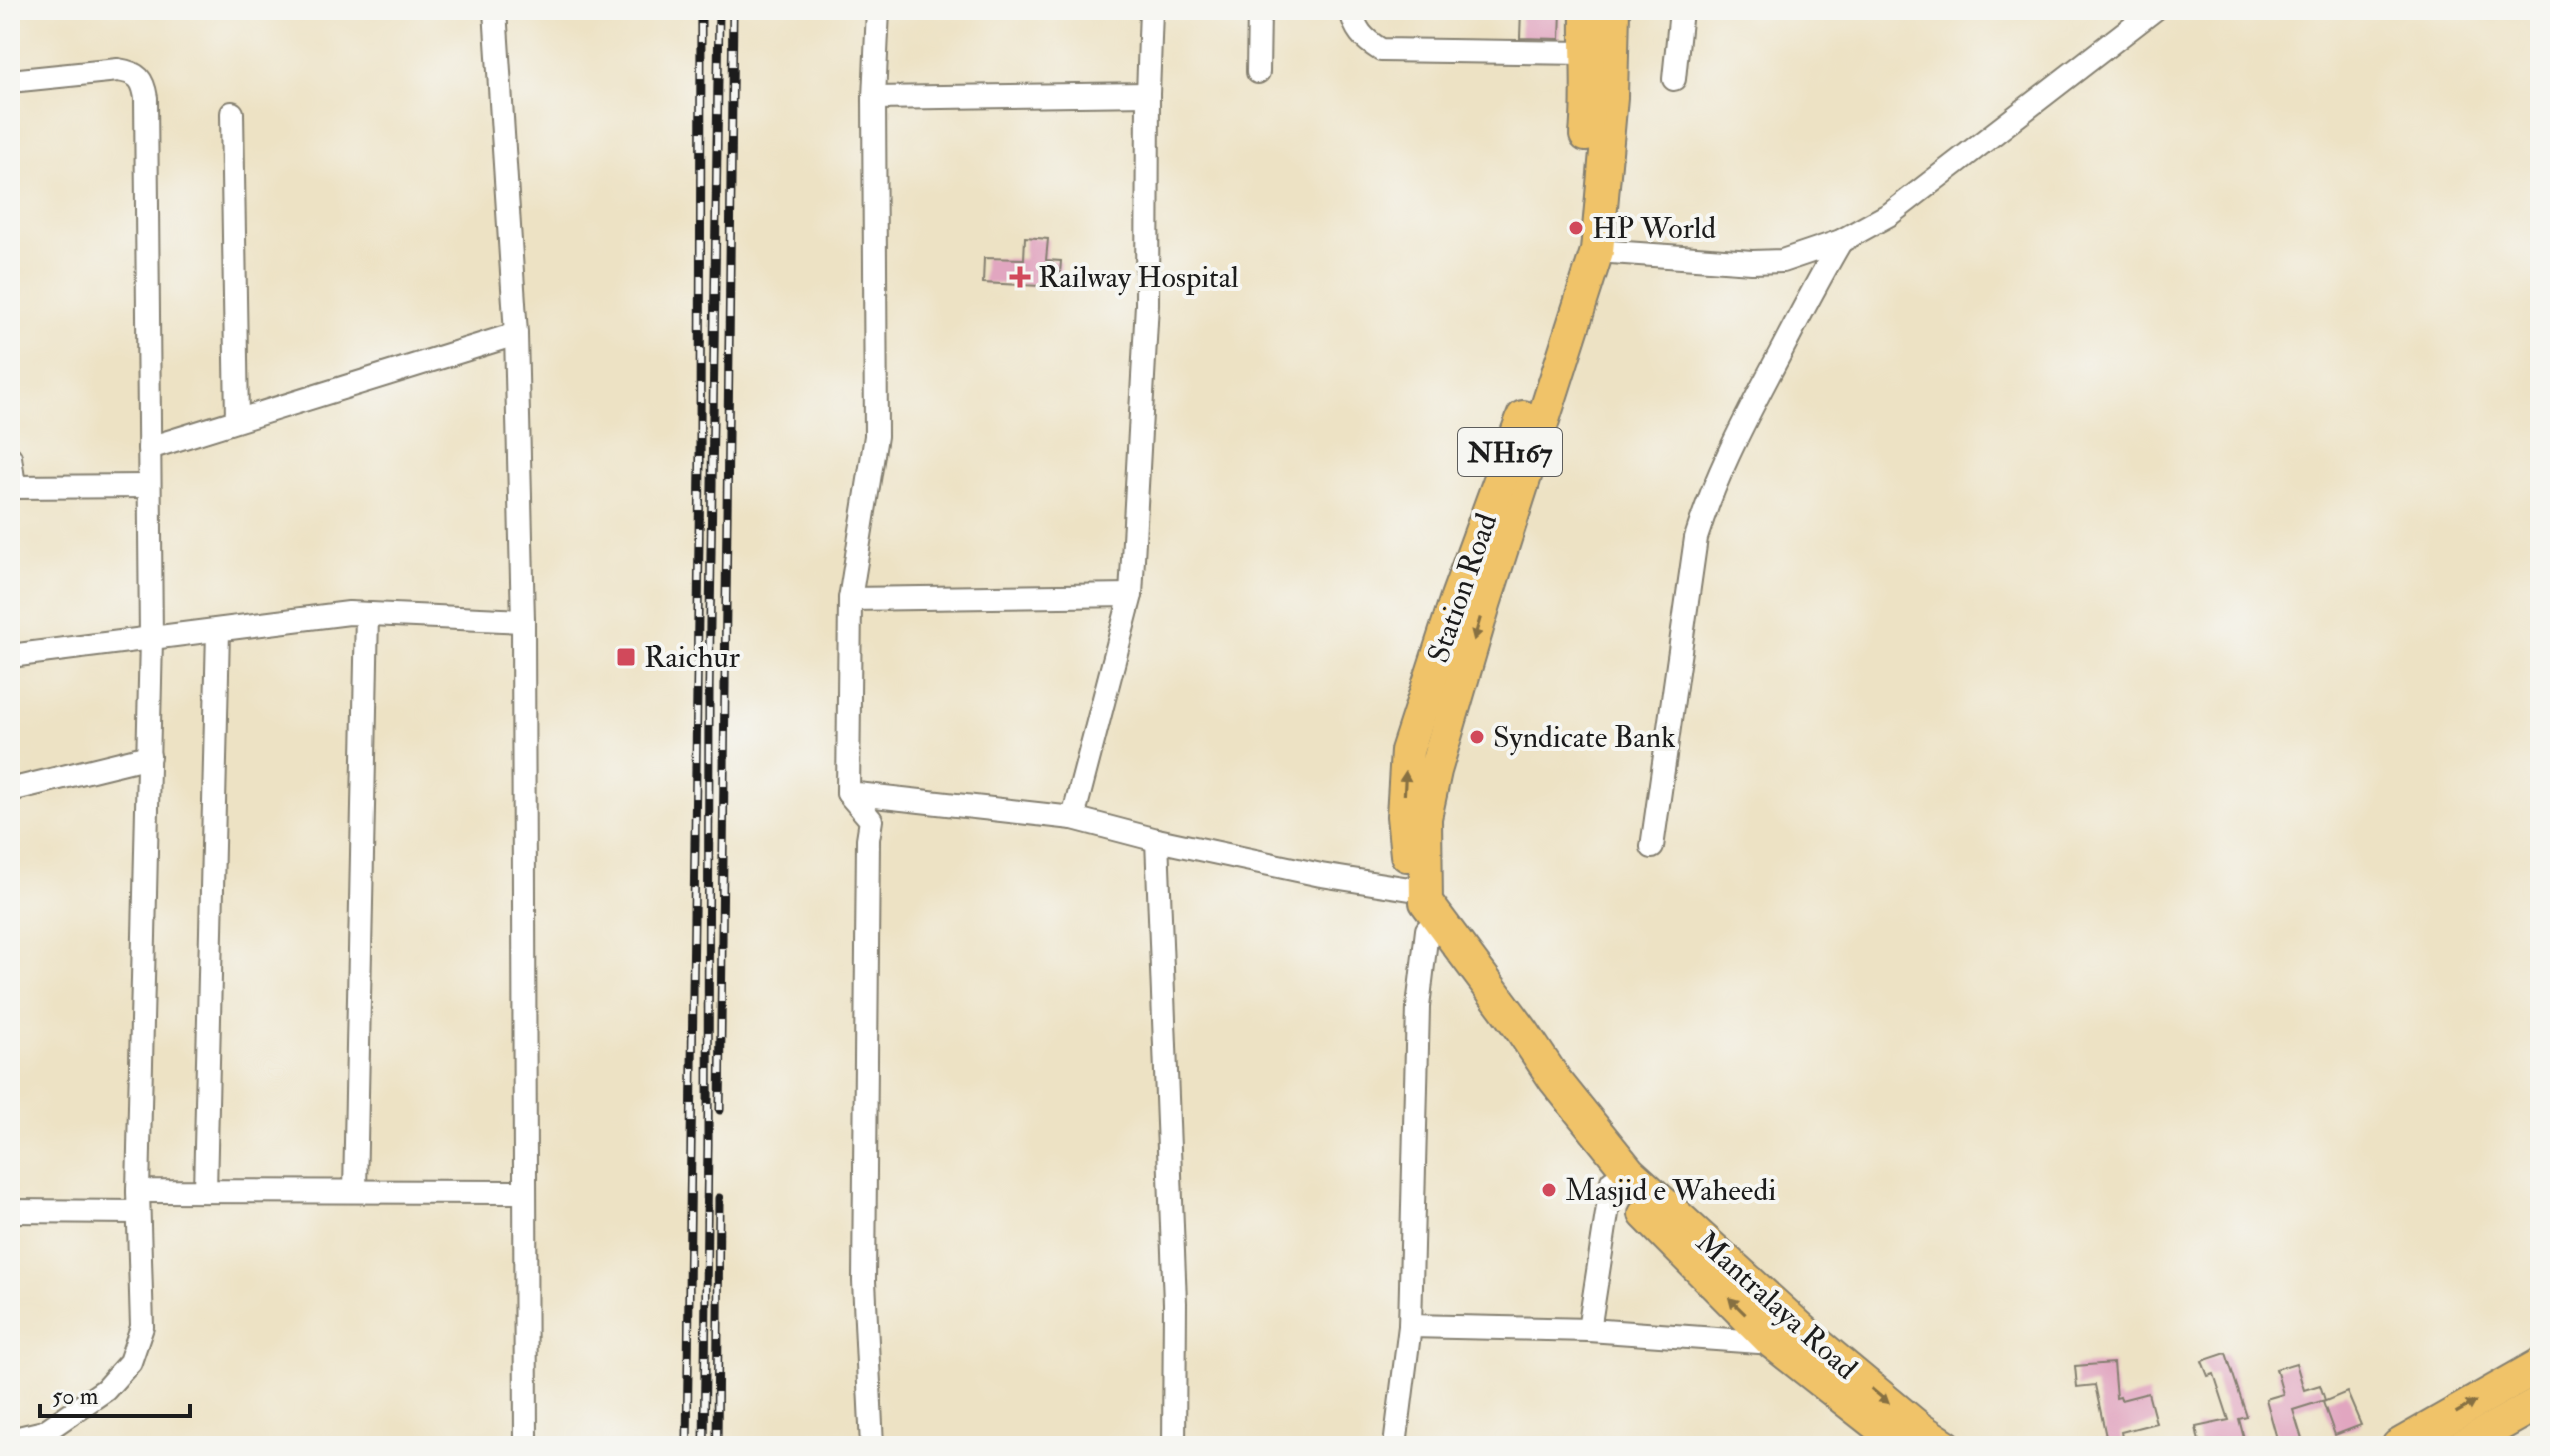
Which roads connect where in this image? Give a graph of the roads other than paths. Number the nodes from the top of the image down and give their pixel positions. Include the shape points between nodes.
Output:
1 (495, 10) edge
2 (878, 10) edge
3 (1151, 10) edge
4 (1259, 10) edge
5 (1351, 10) edge
6 (1587, 10) edge
7 (1613, 10) edge
8 (1681, 10) edge
9 (2154, 10) edge
10 (1586, 53) junction
11 (1258, 72) dead end
12 (1674, 79) dead end
13 (10, 81) edge
14 (1148, 94) junction
15 (874, 98) junction
16 (232, 113) dead end
17 (1841, 241) junction
18 (1597, 251) junction
19 (516, 334) junction
20 (237, 419) junction
21 (149, 448) junction
22 (10, 457) edge
23 (12, 486) edge
24 (149, 486) junction
25 (1131, 595) junction
26 (850, 599) junction
27 (367, 614) junction
28 (523, 621) junction
29 (218, 630) junction
30 (151, 639) junction
31 (10, 656) edge
32 (149, 756) junction
33 (10, 790) edge
34 (848, 793) junction
35 (1073, 818) junction
36 (1157, 840) junction
37 (1652, 847) dead end
38 (1417, 885) junction
39 (1427, 930) junction
40 (1612, 1181) junction
41 (205, 1191) junction
42 (355, 1191) junction
43 (523, 1192) junction
44 (138, 1201) junction
45 (10, 1211) edge
46 (1410, 1326) junction
47 (1589, 1330) junction
48 (1773, 1343) junction
49 (2540, 1365) edge
50 (2540, 1402) edge
51 (44, 1439) edge
52 (10, 1440) edge
53 (1900, 1445) edge
54 (526, 1446) edge
55 (872, 1446) edge
56 (1174, 1446) edge
57 (1395, 1446) edge
58 (1946, 1446) edge
59 (2398, 1446) edge
60 (2462, 1446) edge

1 - 19 street
2 - 15 street
3 - 14 street
4 - 11 street
5 - 10 street via 1365,41 1381,50
6 - 10 highway, Station Road / NH167
7 - 18 highway, Station Road / NH167
8 - 12 street
9 - 17 street via 1890,214
38 -> 10 highway, Station Road / NH167 via 1403,816 1407,751 1549,345 1575,250 1589,98
13 - 21 street via 118,70 131,72 143,84
14 - 15 street
14 - 25 street via 1147,304
15 - 26 street via 876,436
16 - 20 street
17 - 18 street via 1782,261
17 - 37 street via 1707,502 1696,538
18 -> 38 highway, Station Road / NH167 via 1435,771
19 - 20 street
19 - 28 street
20 - 21 street
21 - 24 street
22 - 23 street
23 - 24 street
24 - 30 street
25 - 26 street
25 - 35 street
26 - 34 street
27 - 28 street
27 - 29 street
27 - 42 street
28 - 43 street
29 - 30 street
29 - 41 street
30 - 31 street
30 - 32 street
32 - 33 street
32 - 44 street
34 - 35 street
34 - 55 street via 871,820 864,1281
35 - 36 street
36 - 38 street via 1321,875
36 - 56 street via 1175,1303
38 - 39 highway, Mantralaya Road / NH167 via 1411,906
38 -> 58 highway, Mantralaya Road / NH167 via 1555,1080 1629,1172 1819,1345
39 - 40 highway, Mantralaya Road / NH167 via 1544,1097
39 - 46 street via 1418,1007
40 - 47 street
48 -> 40 highway, Mantralaya Road / NH167
41 - 42 street
41 - 44 street
42 - 43 street
43 - 54 street
44 - 45 street
44 - 51 street via 142,1327 130,1362 105,1390
46 - 47 street
46 - 57 street
47 - 48 street
48 - 53 highway, Mantralaya Road / NH167
59 -> 49 highway
50 - 60 highway
51 - 52 street

